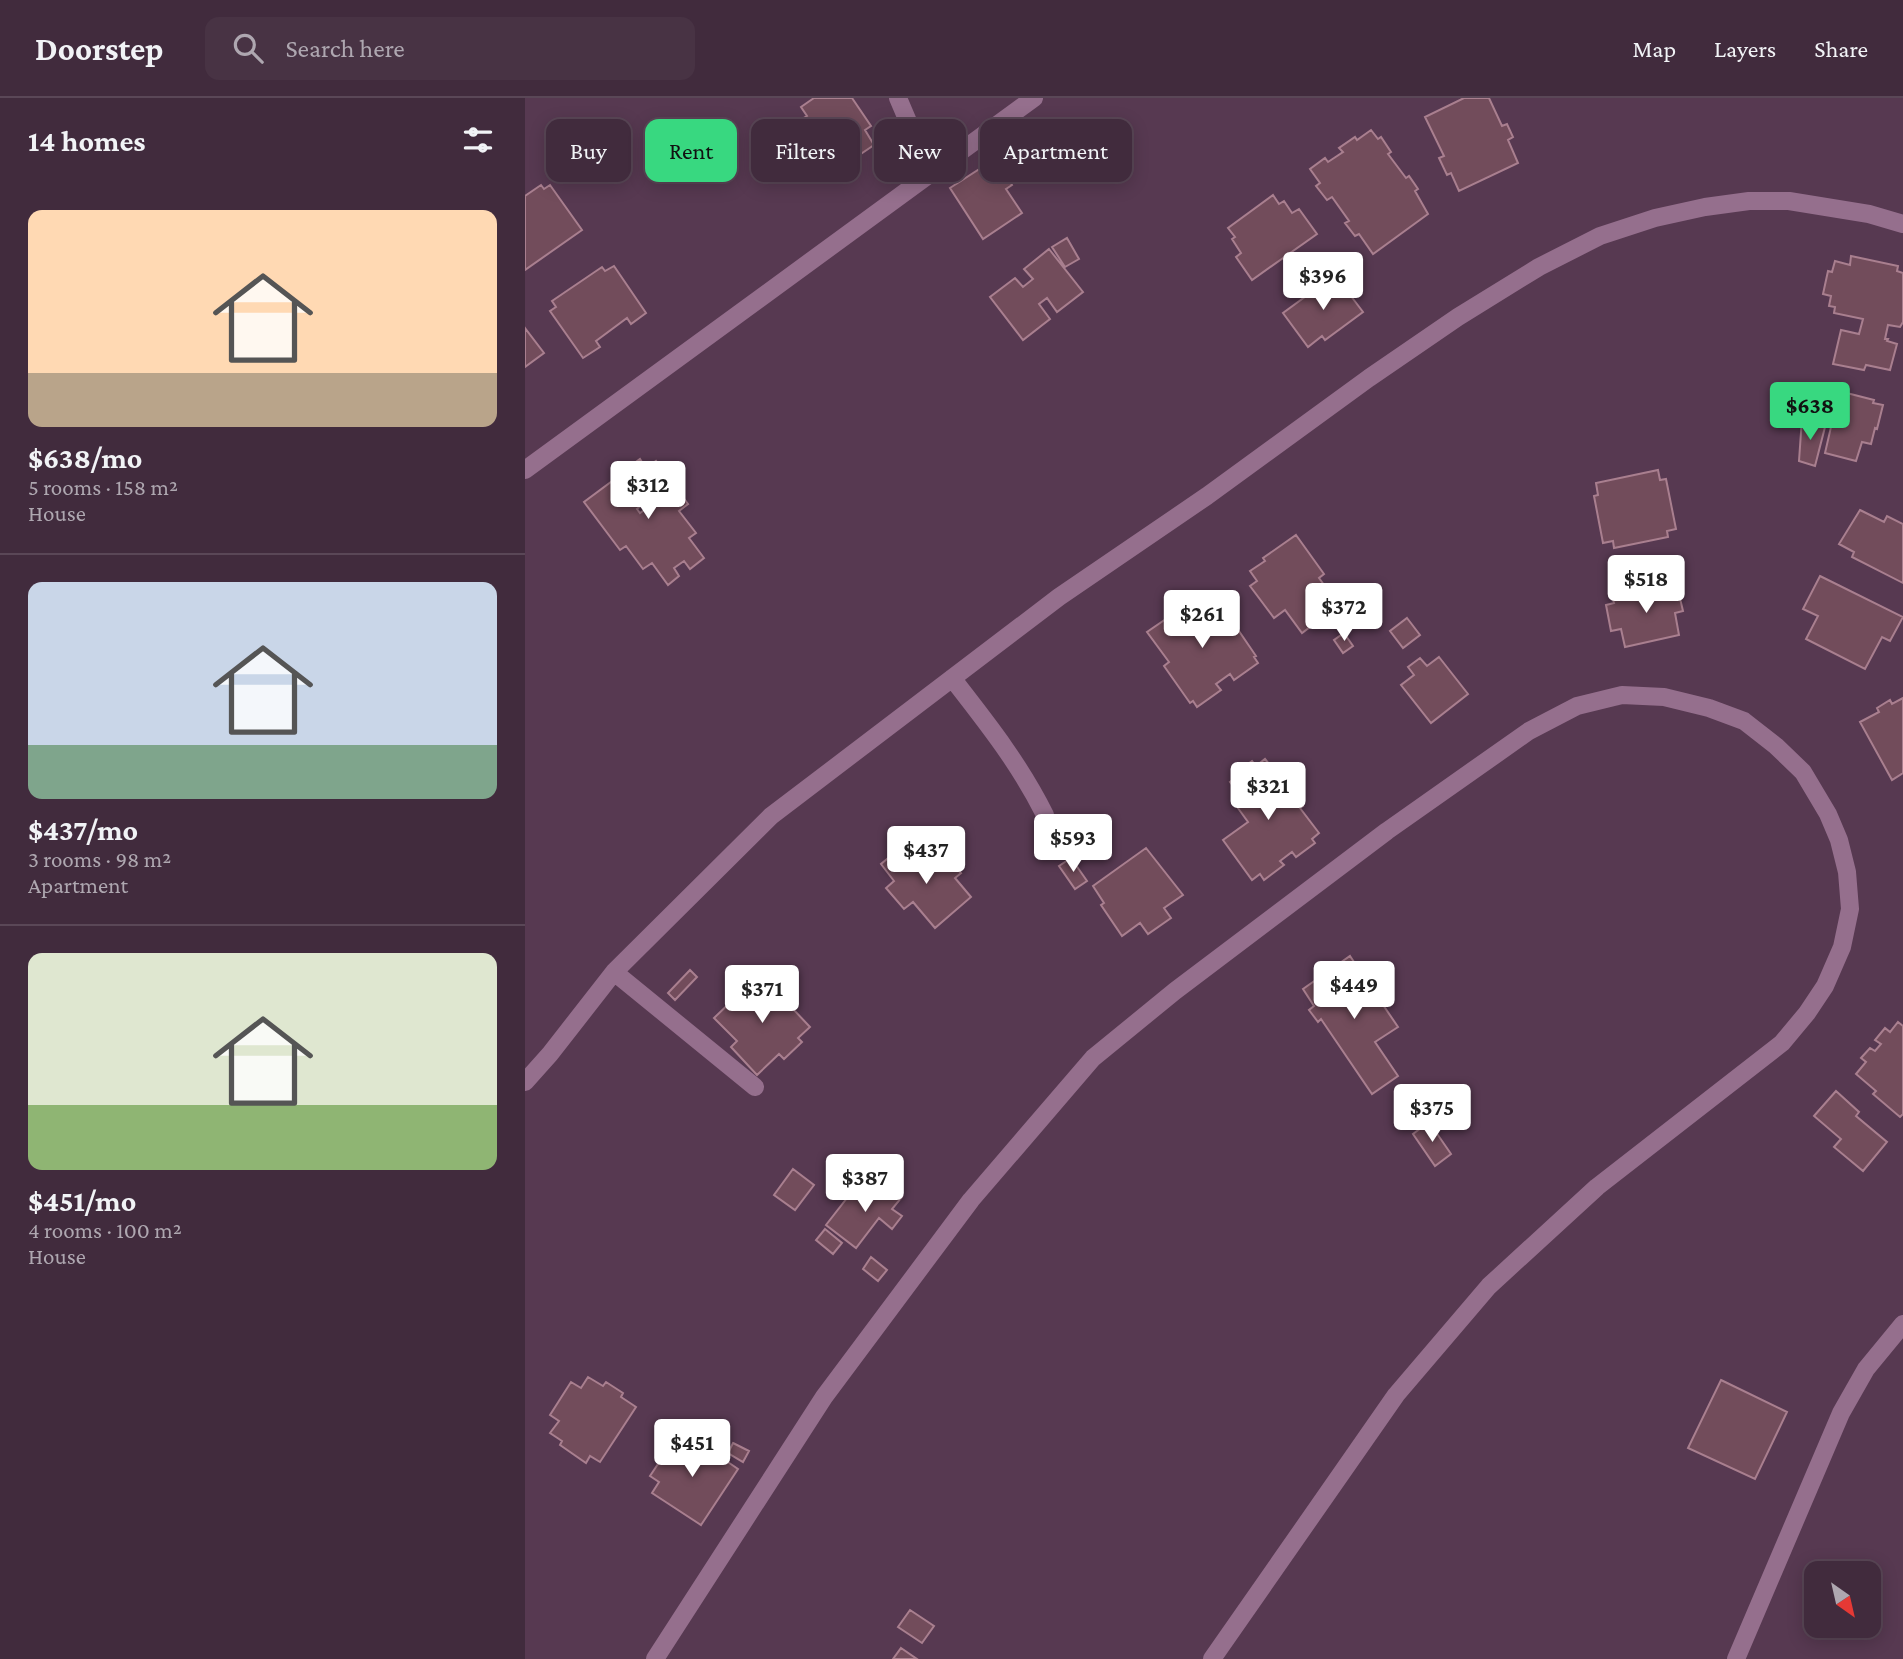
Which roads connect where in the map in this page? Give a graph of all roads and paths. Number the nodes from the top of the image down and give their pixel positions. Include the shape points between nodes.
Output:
1 (898, 98) edge
2 (1034, 98) edge
3 (907, 119) edge
4 (966, 147) edge
5 (918, 182) edge
6 (1903, 224) edge
7 (525, 470) edge
8 (952, 678) junction
9 (1045, 815) dead end
10 (614, 972) junction
11 (525, 1082) edge
12 (755, 1087) dead end
13 (1903, 1324) edge
14 (655, 1659) edge
15 (1212, 1659) edge
16 (1735, 1659) edge

1 - 3 street
2 - 4 street
5 - 7 street
6 - 8 street via 1789,201 1749,201 1655,218 1600,236 1539,267 1402,355
8 - 9 street via 1027,778
8 - 10 street via 771,816
10 - 11 street
10 - 12 street
13 - 16 street via 1866,1369 1841,1413
14 - 15 street via 824,1397 971,1200 1093,1058 1387,831 1529,731 1577,706 1622,695 1664,697 1744,721 1803,772 1839,841 1850,909 1842,947 1825,986 1782,1042 1597,1187 1489,1286 1396,1395

